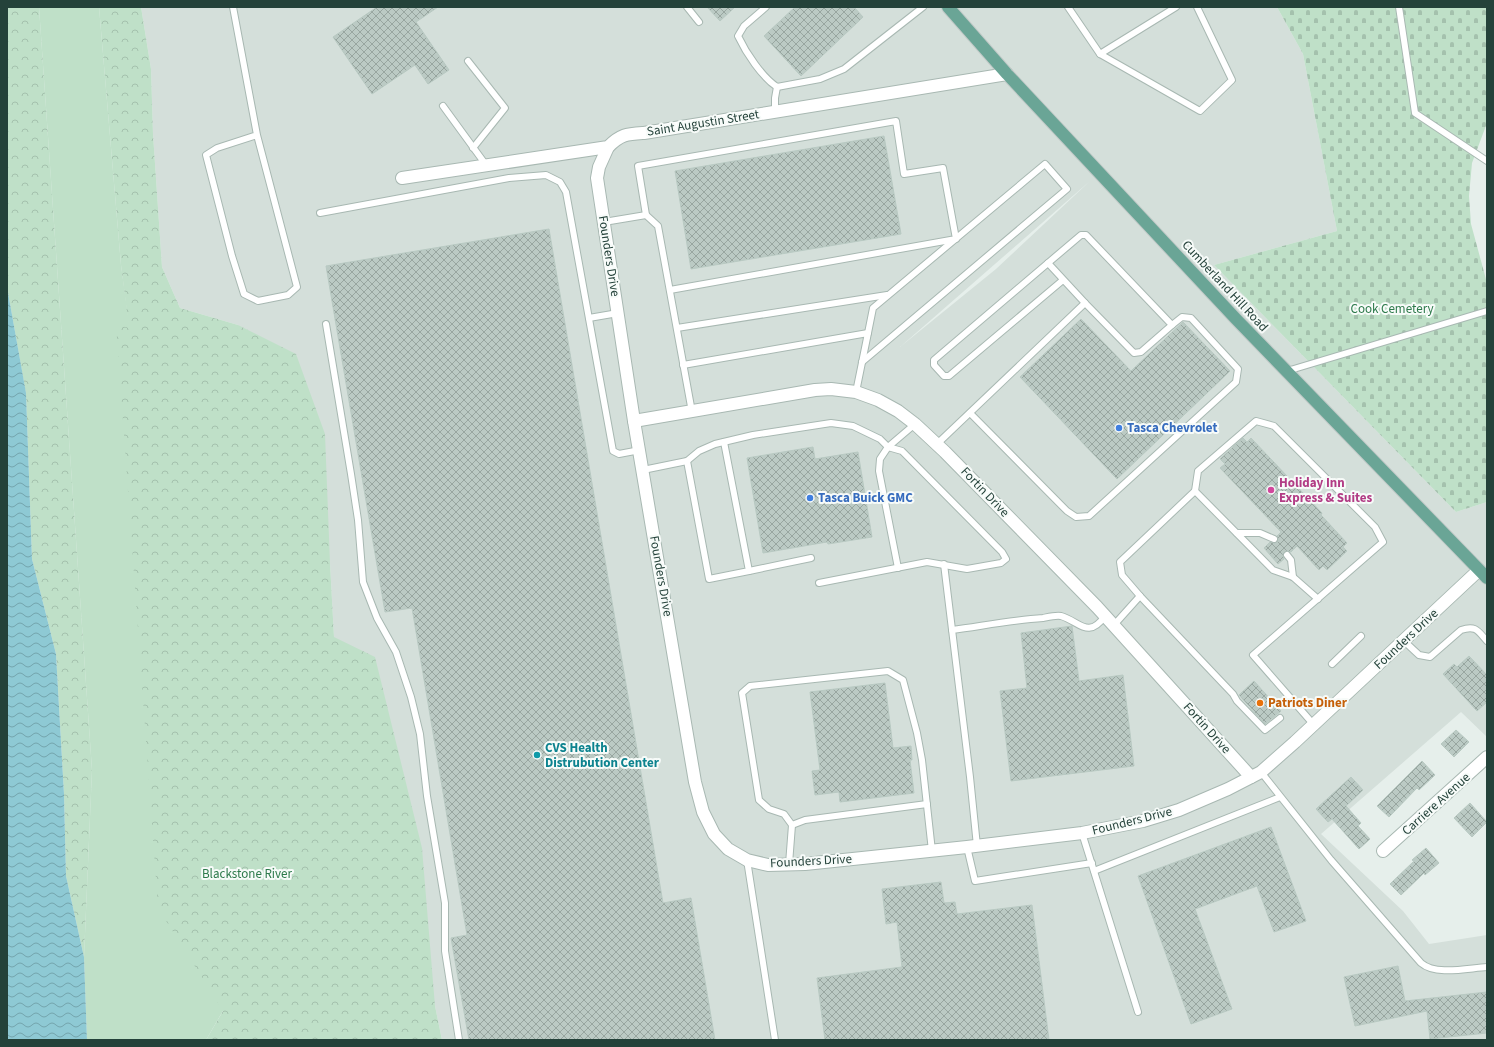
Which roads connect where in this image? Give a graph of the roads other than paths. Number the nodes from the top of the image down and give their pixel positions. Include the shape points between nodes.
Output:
1 (233, 7) edge
2 (687, 7) edge
3 (766, 7) edge
4 (923, 7) edge
5 (948, 7) edge
6 (1068, 7) edge
7 (1176, 7) edge
8 (1197, 7) edge
9 (1399, 7) edge
10 (699, 22) dead end
11 (1100, 54) junction
12 (468, 61) dead end
13 (1007, 74) junction
14 (778, 86) junction
15 (443, 106) dead end
16 (775, 111) junction
17 (257, 135) junction
18 (608, 147) junction
19 (474, 148) junction
20 (1487, 161) edge
21 (486, 165) junction
22 (402, 178) dead end
23 (320, 212) dead end
24 (646, 215) junction
25 (604, 222) junction
26 (956, 239) junction
27 (1048, 263) junction
28 (1063, 280) junction
29 (670, 290) junction
30 (888, 294) junction
31 (1085, 303) junction
32 (1487, 311) edge
33 (618, 313) junction
34 (589, 318) junction
35 (326, 324) dead end
36 (1172, 325) junction
37 (677, 328) junction
38 (868, 334) junction
39 (862, 362) junction
40 (684, 365) junction
41 (1287, 371) junction
42 (856, 392) junction
43 (692, 412) junction
44 (970, 413) junction
45 (634, 421) junction
46 (915, 424) junction
47 (724, 442) junction
48 (937, 444) junction
49 (888, 447) junction
50 (640, 450) junction
51 (687, 461) junction
52 (643, 470) junction
53 (1195, 491) junction
54 (1237, 533) junction
55 (1274, 539) dead end
56 (1288, 555) dead end
57 (811, 558) dead end
58 (944, 564) junction
59 (898, 568) junction
60 (749, 571) junction
61 (1483, 574) edge
62 (1293, 577) junction
63 (818, 583) dead end
64 (1140, 596) junction
65 (1318, 599) junction
66 (1105, 616) junction
67 (1114, 625) junction
68 (952, 630) junction
69 (1361, 636) dead end
70 (1404, 641) junction
71 (1487, 641) edge
72 (1332, 664) dead end
73 (1280, 718) dead end
74 (1314, 724) junction
75 (1487, 757) edge
76 (1256, 775) junction
77 (1280, 797) junction
78 (927, 804) junction
79 (792, 825) junction
80 (1082, 833) junction
81 (972, 846) junction
82 (932, 851) junction
83 (1384, 851) dead end
84 (747, 860) junction
85 (1092, 863) junction
86 (789, 864) junction
87 (1094, 871) junction
88 (1487, 967) edge
89 (1138, 1012) dead end
90 (459, 1040) edge
91 (775, 1040) edge

1 - 17 lane
2 - 10 lane
3 - 14 lane via 744,26 738,36 745,50 771,82
4 - 14 lane via 844,69 820,79
5 - 13 main road, Cumberland Hill Road
6 - 11 lane
7 - 11 lane
8 - 11 lane via 1232,80 1200,111
9 - 20 lane via 1415,113
12 - 19 lane via 505,108
13 - 16 street, Saint Augustin Street
13 - 41 main road, Cumberland Hill Road
14 - 16 lane
15 - 19 lane
16 - 18 street, Saint Augustin Street via 625,134
17 - 17 lane via 297,287 288,295 258,301 244,294 206,155 217,148
18 - 21 street, Saint Augustin Street
18 - 25 street, Founders Drive via 597,178
19 - 21 lane
21 - 22 street, Saint Augustin Street
23 - 34 lane via 509,178 546,175 560,182 566,192
24 - 25 lane
24 - 26 lane via 638,166 896,120 904,174 943,168
24 - 29 lane via 658,226
25 - 33 street, Founders Drive
26 - 29 lane
26 - 30 lane
26 - 39 lane via 1045,164 1067,189
27 - 28 lane
27 - 28 lane via 934,360 934,365 944,376 950,376
27 - 36 lane via 1082,235 1086,235
28 - 31 lane
29 - 37 lane
30 - 37 lane
30 - 38 lane via 873,308
31 - 36 lane via 1134,353 1141,352
31 - 44 lane
32 - 41 lane
33 - 34 lane
33 - 45 street, Founders Drive
34 - 50 lane via 613,451 619,454
35 - 90 lane via 358,520 363,582 377,618 396,652 420,734 427,796 445,903 445,951
36 - 44 lane via 1182,317 1191,318 1238,369 1236,382 1089,516 1076,517 1067,511
37 - 40 lane
38 - 39 lane
38 - 40 lane
39 - 42 lane
40 - 43 lane
41 - 61 main road, Cumberland Hill Road
42 - 43 street, Fortin Drive via 815,390
42 - 46 street, Fortin Drive via 892,407
43 - 45 street, Fortin Drive
44 - 48 lane
45 - 50 street, Founders Drive
46 - 48 street, Fortin Drive
46 - 49 lane
47 - 49 lane via 831,423 853,426 880,439
47 - 51 lane via 699,450
47 - 60 lane
48 - 66 street, Fortin Drive
49 - 58 lane via 902,450 1006,559 1001,563 967,569
49 - 59 lane via 880,459 879,471
50 - 52 street, Founders Drive
51 - 52 lane
51 - 60 lane via 709,579
52 - 84 street, Founders Drive via 699,800 714,834 728,849
53 - 54 lane
53 - 64 lane via 1120,562 1122,575
53 - 65 lane via 1198,471 1256,421 1274,426 1375,527 1383,542
54 - 55 lane via 1260,533
54 - 62 lane via 1273,570
56 - 62 lane
57 - 60 lane
58 - 59 lane via 927,562
58 - 68 lane
59 - 63 lane
61 - 70 street, Founders Drive
62 - 65 lane
64 - 67 lane
64 - 73 lane via 1265,730
65 - 74 lane via 1253,656
66 - 67 street, Fortin Drive
66 - 68 lane via 1100,624 1088,628 1060,616
67 - 76 street, Fortin Drive
68 - 81 lane via 970,777
69 - 72 lane
70 - 71 lane via 1419,654 1430,657 1462,630 1468,628 1478,630
70 - 74 street, Founders Drive
74 - 76 street, Founders Drive
75 - 83 street, Carriere Avenue
76 - 77 lane
76 - 80 street, Founders Drive via 1228,790 1179,810 1143,821
77 - 87 lane
77 - 88 lane via 1331,860 1427,968 1438,970
78 - 79 lane via 805,820
78 - 79 lane via 917,733 903,680 888,671 750,686 742,693 759,800 769,809 784,814
78 - 82 lane
79 - 86 lane
80 - 81 street, Founders Drive
80 - 85 lane
81 - 82 street, Founders Drive
81 - 85 lane via 975,881
82 - 86 street, Founders Drive
84 - 86 street, Founders Drive via 768,865
84 - 91 lane
85 - 87 lane
87 - 89 lane

